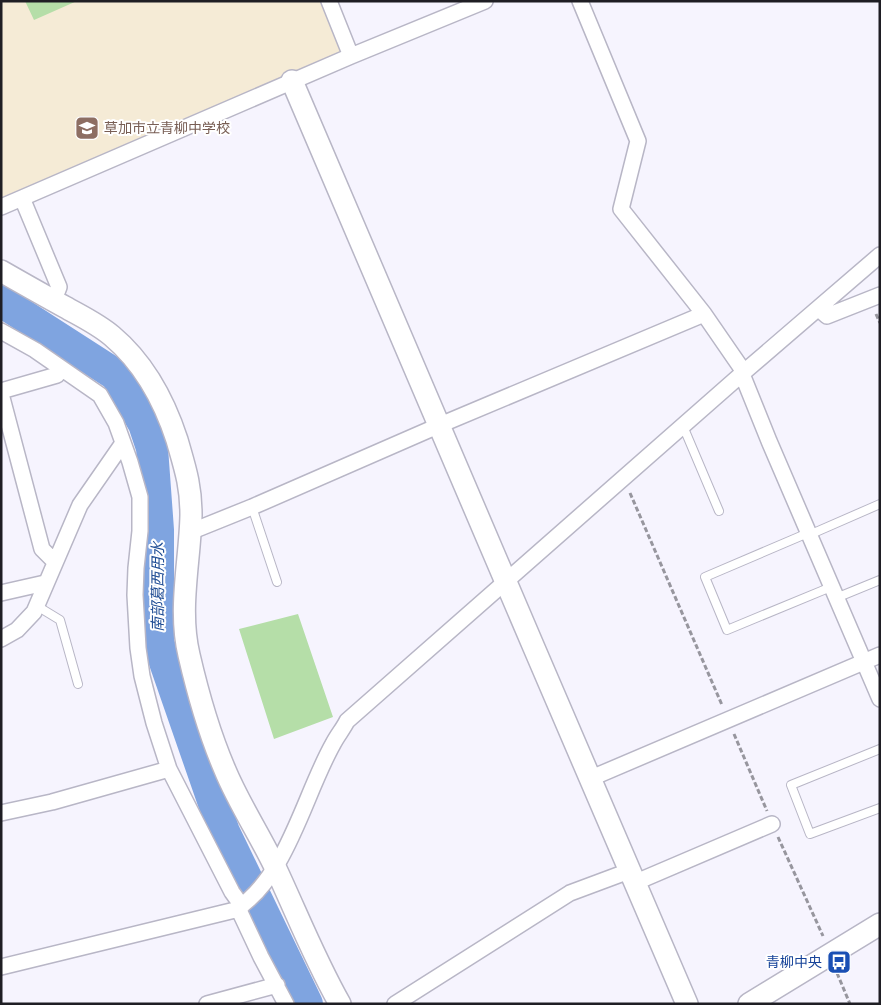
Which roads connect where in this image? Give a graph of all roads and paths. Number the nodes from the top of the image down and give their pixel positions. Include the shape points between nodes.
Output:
1 (329, 1) edge
2 (484, 1) edge
3 (580, 1) edge
4 (351, 56) junction
5 (292, 81) junction
6 (22, 198) junction
7 (1, 207) edge
8 (880, 256) edge
9 (1, 271) edge
10 (880, 295) edge
11 (54, 300) junction
12 (819, 309) junction
13 (704, 314) junction
14 (1, 331) edge
15 (61, 368) junction
16 (743, 373) junction
17 (1, 393) edge
18 (440, 424) junction
19 (683, 426) junction
20 (123, 443) junction
21 (624, 478) junction
22 (880, 504) edge
23 (252, 507) junction
24 (719, 511) dead end
25 (190, 532) junction
26 (809, 534) junction
27 (54, 561) junction
28 (880, 580) edge
29 (277, 582) dead end
30 (45, 584) junction
31 (506, 584) junction
32 (1, 593) edge
33 (833, 593) junction
34 (37, 606) junction
35 (1, 639) edge
36 (880, 655) edge
37 (864, 662) junction
38 (78, 684) dead end
39 (880, 699) edge
40 (729, 720) junction
41 (880, 749) edge
42 (169, 769) junction
43 (589, 779) junction
44 (880, 808) edge
45 (1, 812) edge
46 (772, 824) junction
47 (273, 871) junction
48 (632, 877) junction
49 (240, 907) junction
50 (880, 924) edge
51 (830, 954) junction
52 (1, 966) edge
53 (277, 985) junction
54 (207, 1004) edge
55 (286, 1004) edge
56 (340, 1004) edge
57 (395, 1004) edge
58 (687, 1004) edge
59 (749, 1004) edge
60 (850, 1004) edge

1 - 4 street
2 - 4 street
3 - 13 street via 638,141 621,209
4 - 5 street
5 - 6 street
5 - 18 street
6 - 7 street
6 - 11 street via 59,287
8 - 12 street
9 - 11 street
10 - 12 street via 827,316
11 - 25 street via 111,336 136,360 155,388 187,472
12 - 16 street
13 - 16 street
13 - 18 street
14 - 15 street
15 - 17 street via 57,375
15 - 20 street via 100,395
16 - 19 street
16 - 26 street
17 - 27 street via 42,549
18 - 23 street
18 - 31 street
19 - 21 street
19 - 24 lane
20 - 27 street via 80,505
20 - 42 street via 140,497 136,568 138,648 154,723
21 - 31 street
21 - 40 path
22 - 26 lane
23 - 25 street
23 - 29 lane
25 - 47 street via 185,631 193,672 225,770
26 - 33 street
26 - 33 lane via 705,577 727,630
27 - 30 street
28 - 33 lane
30 - 32 street
30 - 34 street
31 - 43 street
31 - 47 street via 347,722 332,745
33 - 37 street
34 - 35 street via 17,630
34 - 38 lane via 60,620
36 - 37 street
37 - 39 street
37 - 40 street
40 - 43 street
40 - 46 path
41 - 44 lane via 791,785 810,834
42 - 45 street via 52,802
42 - 49 street
43 - 48 street
46 - 48 street
46 - 51 path
47 - 49 street
47 - 56 street
48 - 57 street via 570,893
48 - 58 street
49 - 52 street
49 - 53 street via 257,949
50 - 51 street
51 - 59 street
51 - 60 path
53 - 54 street
53 - 55 street

